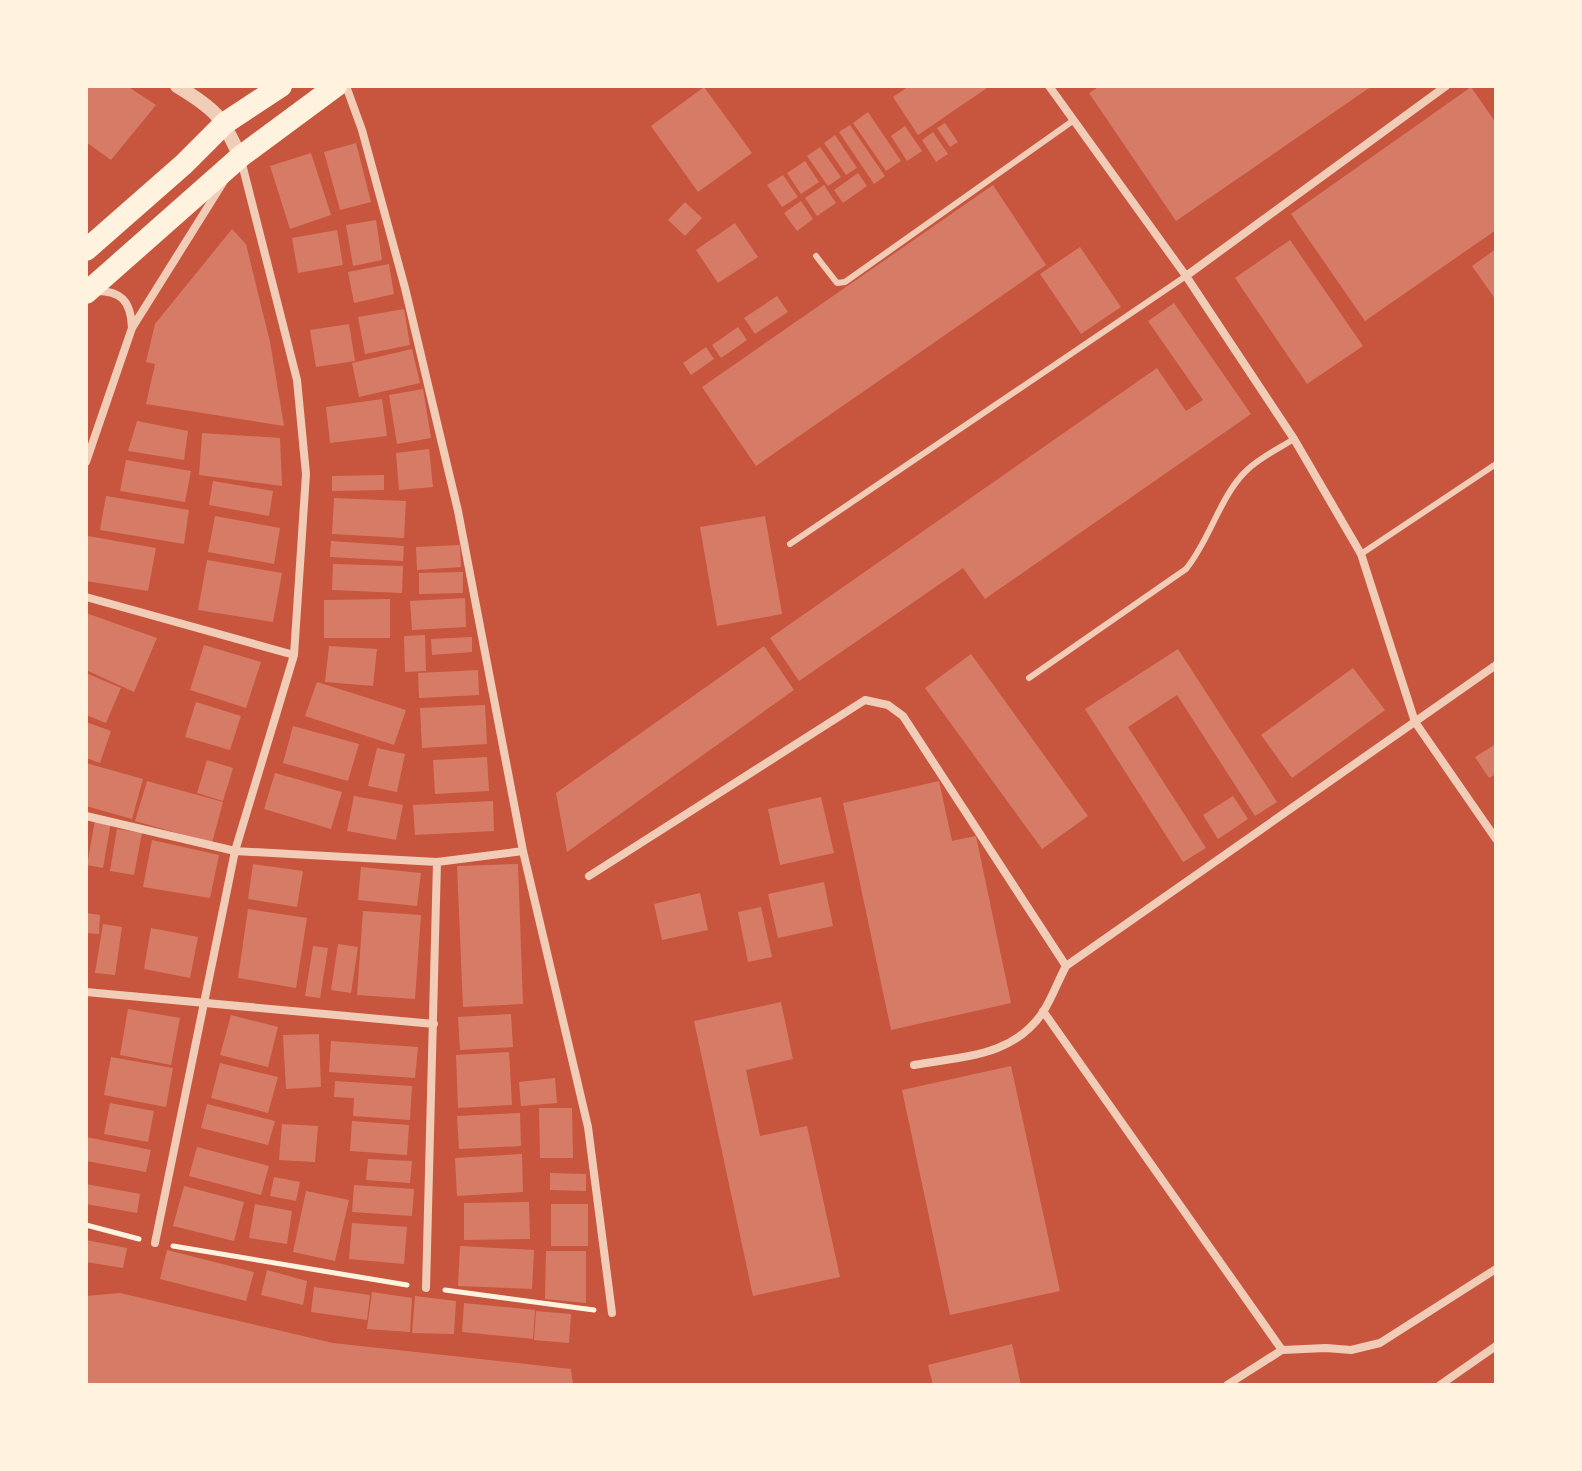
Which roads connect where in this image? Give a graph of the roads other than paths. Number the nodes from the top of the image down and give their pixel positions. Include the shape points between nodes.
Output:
1 (177, 86) edge
2 (281, 86) edge
3 (336, 86) edge
4 (346, 86) edge
5 (1446, 86) edge
6 (1054, 88) edge
7 (1074, 120) junction
8 (225, 123) junction
9 (240, 157) junction
10 (86, 250) edge
11 (816, 256) dead end
12 (1186, 276) junction
13 (86, 294) edge
14 (132, 328) junction
15 (1294, 439) junction
16 (86, 462) edge
17 (1496, 464) edge
18 (790, 544) dead end
19 (1361, 554) junction
20 (86, 597) edge
21 (294, 655) junction
22 (1496, 665) edge
23 (1029, 678) dead end
24 (1415, 722) junction
25 (86, 816) edge
26 (1496, 839) edge
27 (235, 851) junction
28 (523, 851) junction
29 (437, 862) junction
30 (589, 876) dead end
31 (1066, 966) junction
32 (86, 992) edge
33 (202, 1002) junction
34 (1043, 1011) junction
35 (434, 1024) junction
36 (914, 1065) dead end
37 (155, 1243) road end
38 (1496, 1269) edge
39 (426, 1288) road end
40 (612, 1313) road end
41 (1496, 1346) edge
42 (1282, 1350) junction
43 (1227, 1385) edge
44 (1440, 1385) edge

1 - 8 street
2 - 8 highway
3 - 9 highway
4 - 28 street via 405,288 454,496
5 - 12 street
6 - 7 street
7 - 11 lane via 845,282 832,279
7 - 12 street
8 - 9 street
8 - 10 highway
9 - 13 highway
9 - 14 street
9 - 21 street via 297,380 306,474
12 - 15 street
12 - 18 lane
13 - 14 street via 109,291 123,298
14 - 16 street
15 - 19 street
15 - 23 lane via 1248,468 1236,482 1186,569
17 - 19 lane
19 - 24 street
20 - 21 street
21 - 27 street
22 - 24 street
24 - 26 street
24 - 31 street
25 - 27 street
27 - 29 street
27 - 33 street
28 - 29 street
28 - 40 street via 588,1127
29 - 35 street
30 - 31 street via 865,700 888,705 903,716
31 - 34 street
32 - 33 street
33 - 35 street
33 - 37 street
34 - 36 street via 1024,1033 998,1050
34 - 42 street
35 - 39 street
38 - 42 street via 1380,1343 1351,1350
41 - 44 street
42 - 43 street

